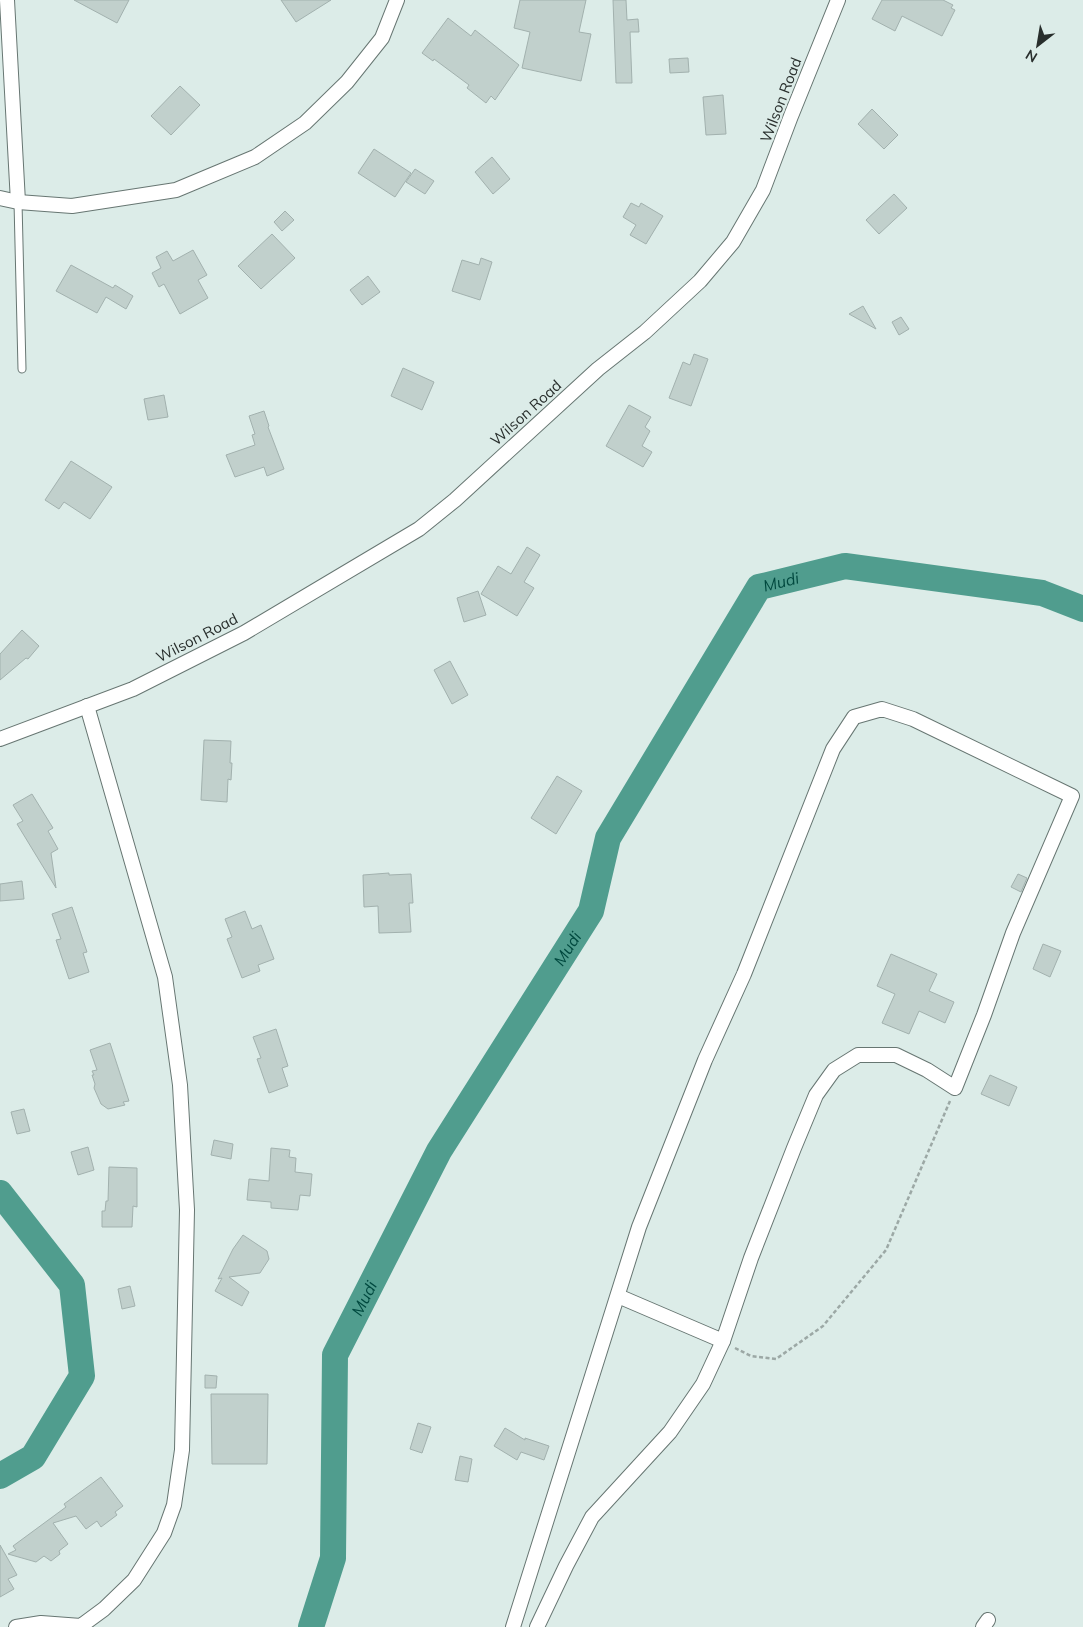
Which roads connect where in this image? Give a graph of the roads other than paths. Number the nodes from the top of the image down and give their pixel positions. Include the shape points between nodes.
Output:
1 (7, 0) edge
2 (397, 0) edge
3 (838, 0) edge
4 (0, 198) edge
5 (18, 202) junction
6 (22, 369) dead end
7 (87, 706) junction
8 (0, 739) edge
9 (618, 1296) junction
10 (723, 1341) junction
11 (16, 1627) edge
12 (513, 1627) edge
13 (537, 1627) edge

1 - 5 street
2 - 5 street via 382,38 347,82 305,123 255,157 176,190 72,206
3 - 7 street, Wilson Road via 763,190 733,242 700,282 598,369 455,500 419,528 244,632 133,689
4 - 5 street
5 - 6 lane
7 - 8 street, Wilson Road
7 - 11 street via 165,977 180,1085 187,1210 182,1450 174,1505 164,1533 134,1580 81,1626 40,1623
9 - 10 street
9 - 10 street via 639,1227 705,1060 744,974 834,749 854,718 882,709 913,719 1072,796 1013,933 955,1088 896,1055 858,1056 834,1070 816,1095 794,1148
9 - 12 street
10 - 13 street via 703,1384 670,1432 592,1518

